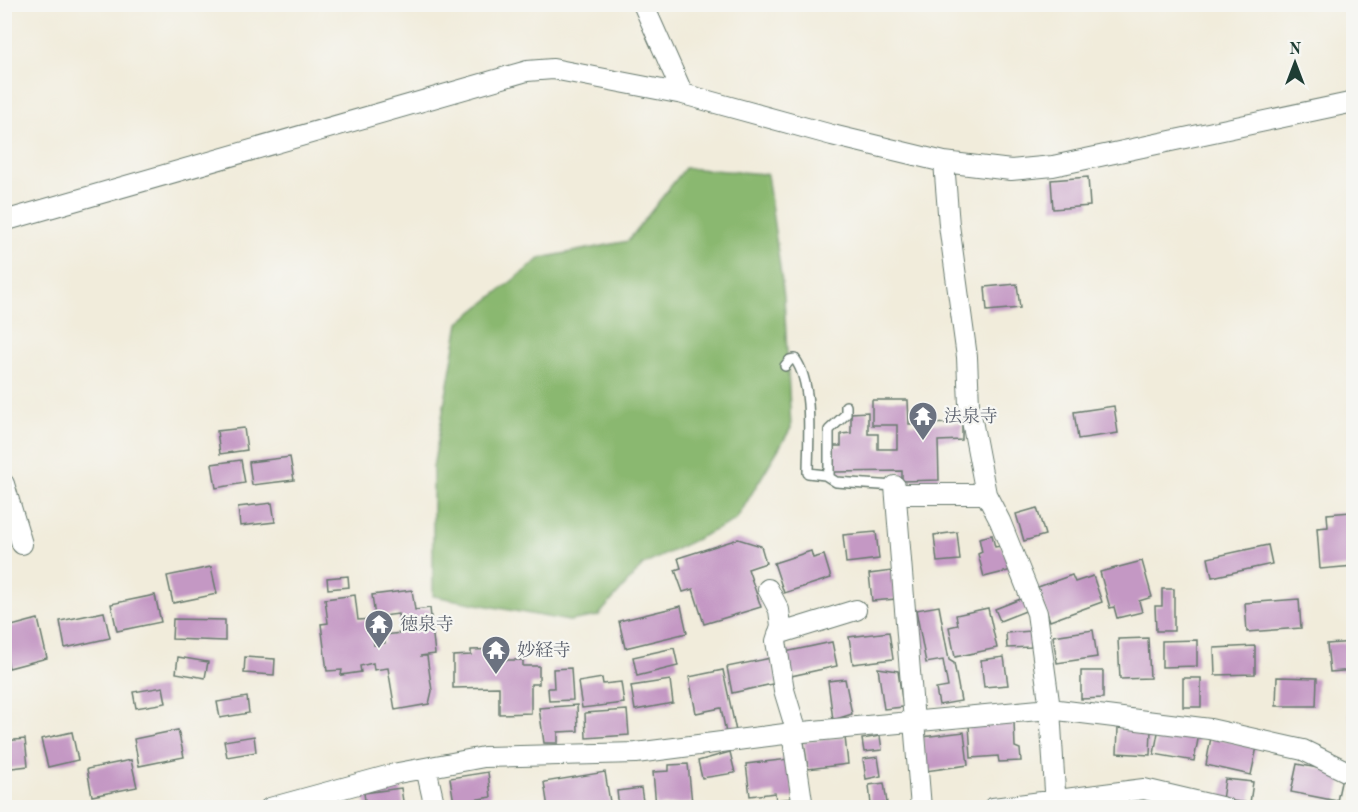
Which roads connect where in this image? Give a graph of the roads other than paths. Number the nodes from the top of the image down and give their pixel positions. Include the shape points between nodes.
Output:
1 (643, 4) edge
2 (683, 94) junction
3 (1353, 102) edge
4 (944, 162) junction
5 (4, 221) edge
6 (785, 366) dead end
7 (846, 406) dead end
8 (829, 477) junction
9 (4, 484) edge
10 (896, 490) junction
11 (986, 495) junction
12 (22, 544) dead end
13 (768, 589) dead end
14 (856, 610) dead end
15 (778, 634) junction
16 (1050, 709) junction
17 (914, 722) junction
18 (795, 733) junction
19 (426, 768) junction
20 (1353, 774) edge
21 (1055, 803) edge
22 (270, 807) edge
23 (435, 807) edge
24 (803, 807) edge
25 (921, 807) edge
26 (993, 807) edge
27 (1225, 807) edge

1 - 2 street
2 - 4 street
2 - 5 street via 553,69 527,70
3 - 4 street via 1053,166 1011,170
4 - 11 street via 969,405
6 - 8 lane via 795,359 799,365 808,404 808,473
7 - 8 lane via 846,414 829,429
8 - 10 lane via 836,482
9 - 12 street
10 - 11 street
10 - 17 street
11 - 16 street via 1037,613
13 - 15 street via 779,610
14 - 15 street
15 - 18 street via 784,690
16 - 17 street
16 - 20 street via 1210,729 1303,750
16 - 21 street
17 - 18 street
17 - 25 street
18 - 19 street via 636,753 484,757
18 - 24 street
19 - 22 street
19 - 23 street
21 - 26 street
21 - 27 street via 1144,789

